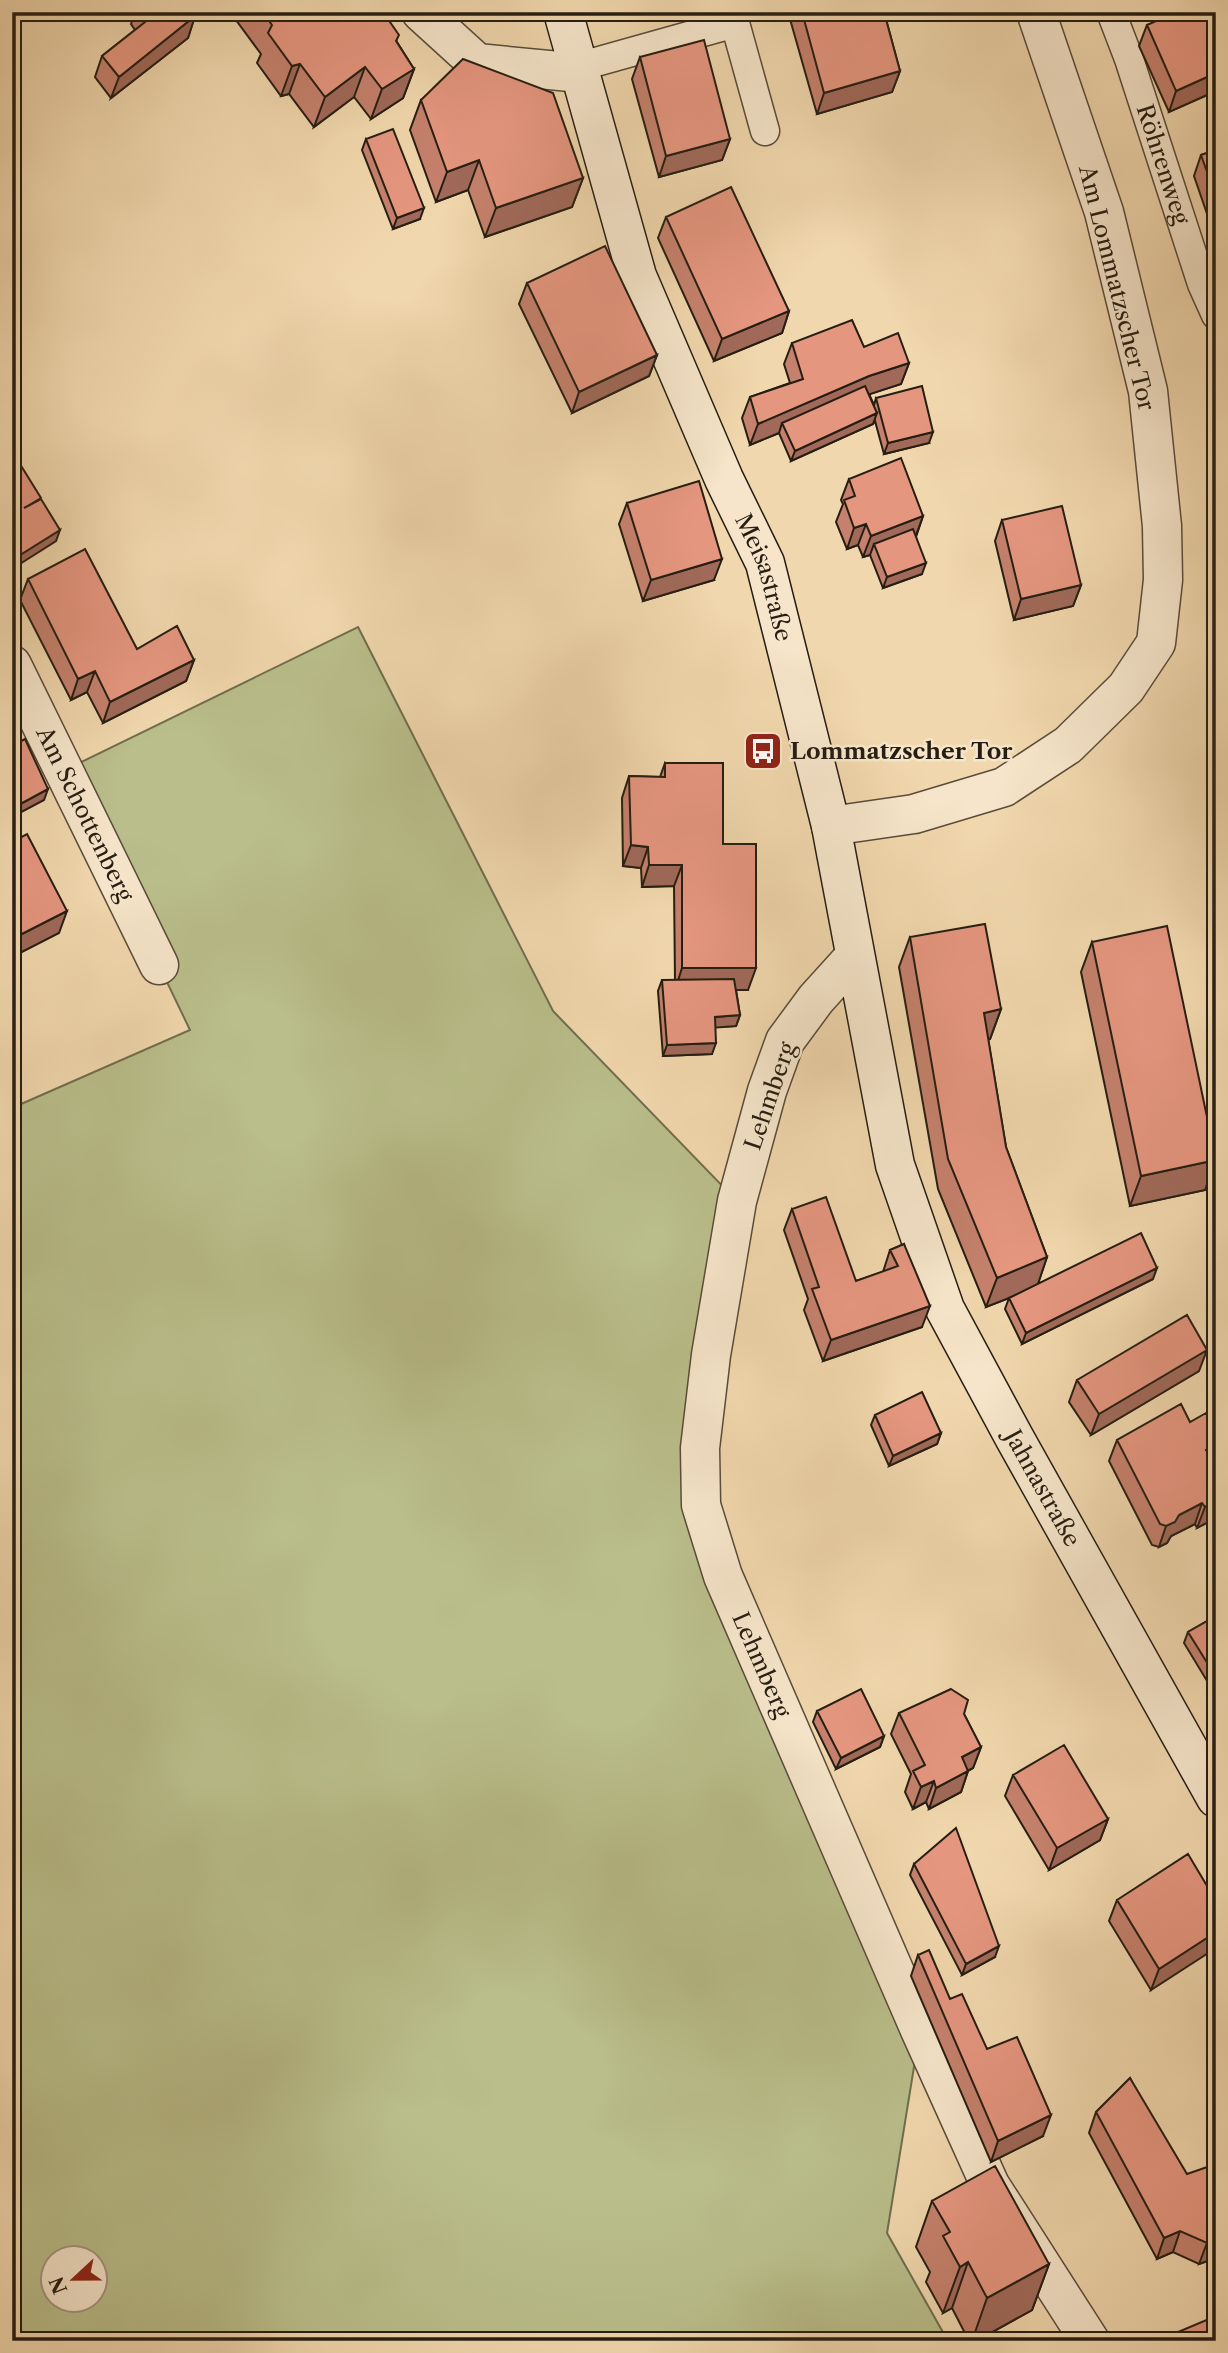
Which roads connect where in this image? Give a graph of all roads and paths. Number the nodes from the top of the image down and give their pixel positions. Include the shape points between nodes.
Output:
1 (421, 12) edge
2 (563, 12) edge
3 (1036, 12) edge
4 (1111, 12) edge
5 (579, 70) junction
6 (765, 131) dead end
7 (1216, 315) edge
8 (12, 665) edge
9 (831, 826) junction
10 (854, 957) junction
11 (159, 965) dead end
12 (895, 1165) joint
13 (1216, 1798) edge
14 (1090, 2341) edge

1 - 5 street via 477,62
2 - 5 street, Meisastraße
3 - 9 street, Am Lommatzscher Tor via 1104,212 1147,391 1162,526 1163,580 1156,643 1126,688 1068,745 1004,787 914,814
4 - 7 lane, Röhrenweg
5 - 6 lane via 735,23
5 - 9 street, Meisastraße via 637,276 765,563
8 - 11 street, Am Schottenberg
9 - 10 street, Meisastraße
10 - 12 street, Meisastraße
10 - 14 street, Lehmberg via 785,1041 767,1091 737,1200 711,1355 700,1448 701,1504 723,1576 990,2185
12 - 13 street, Jahnastraße via 945,1309

